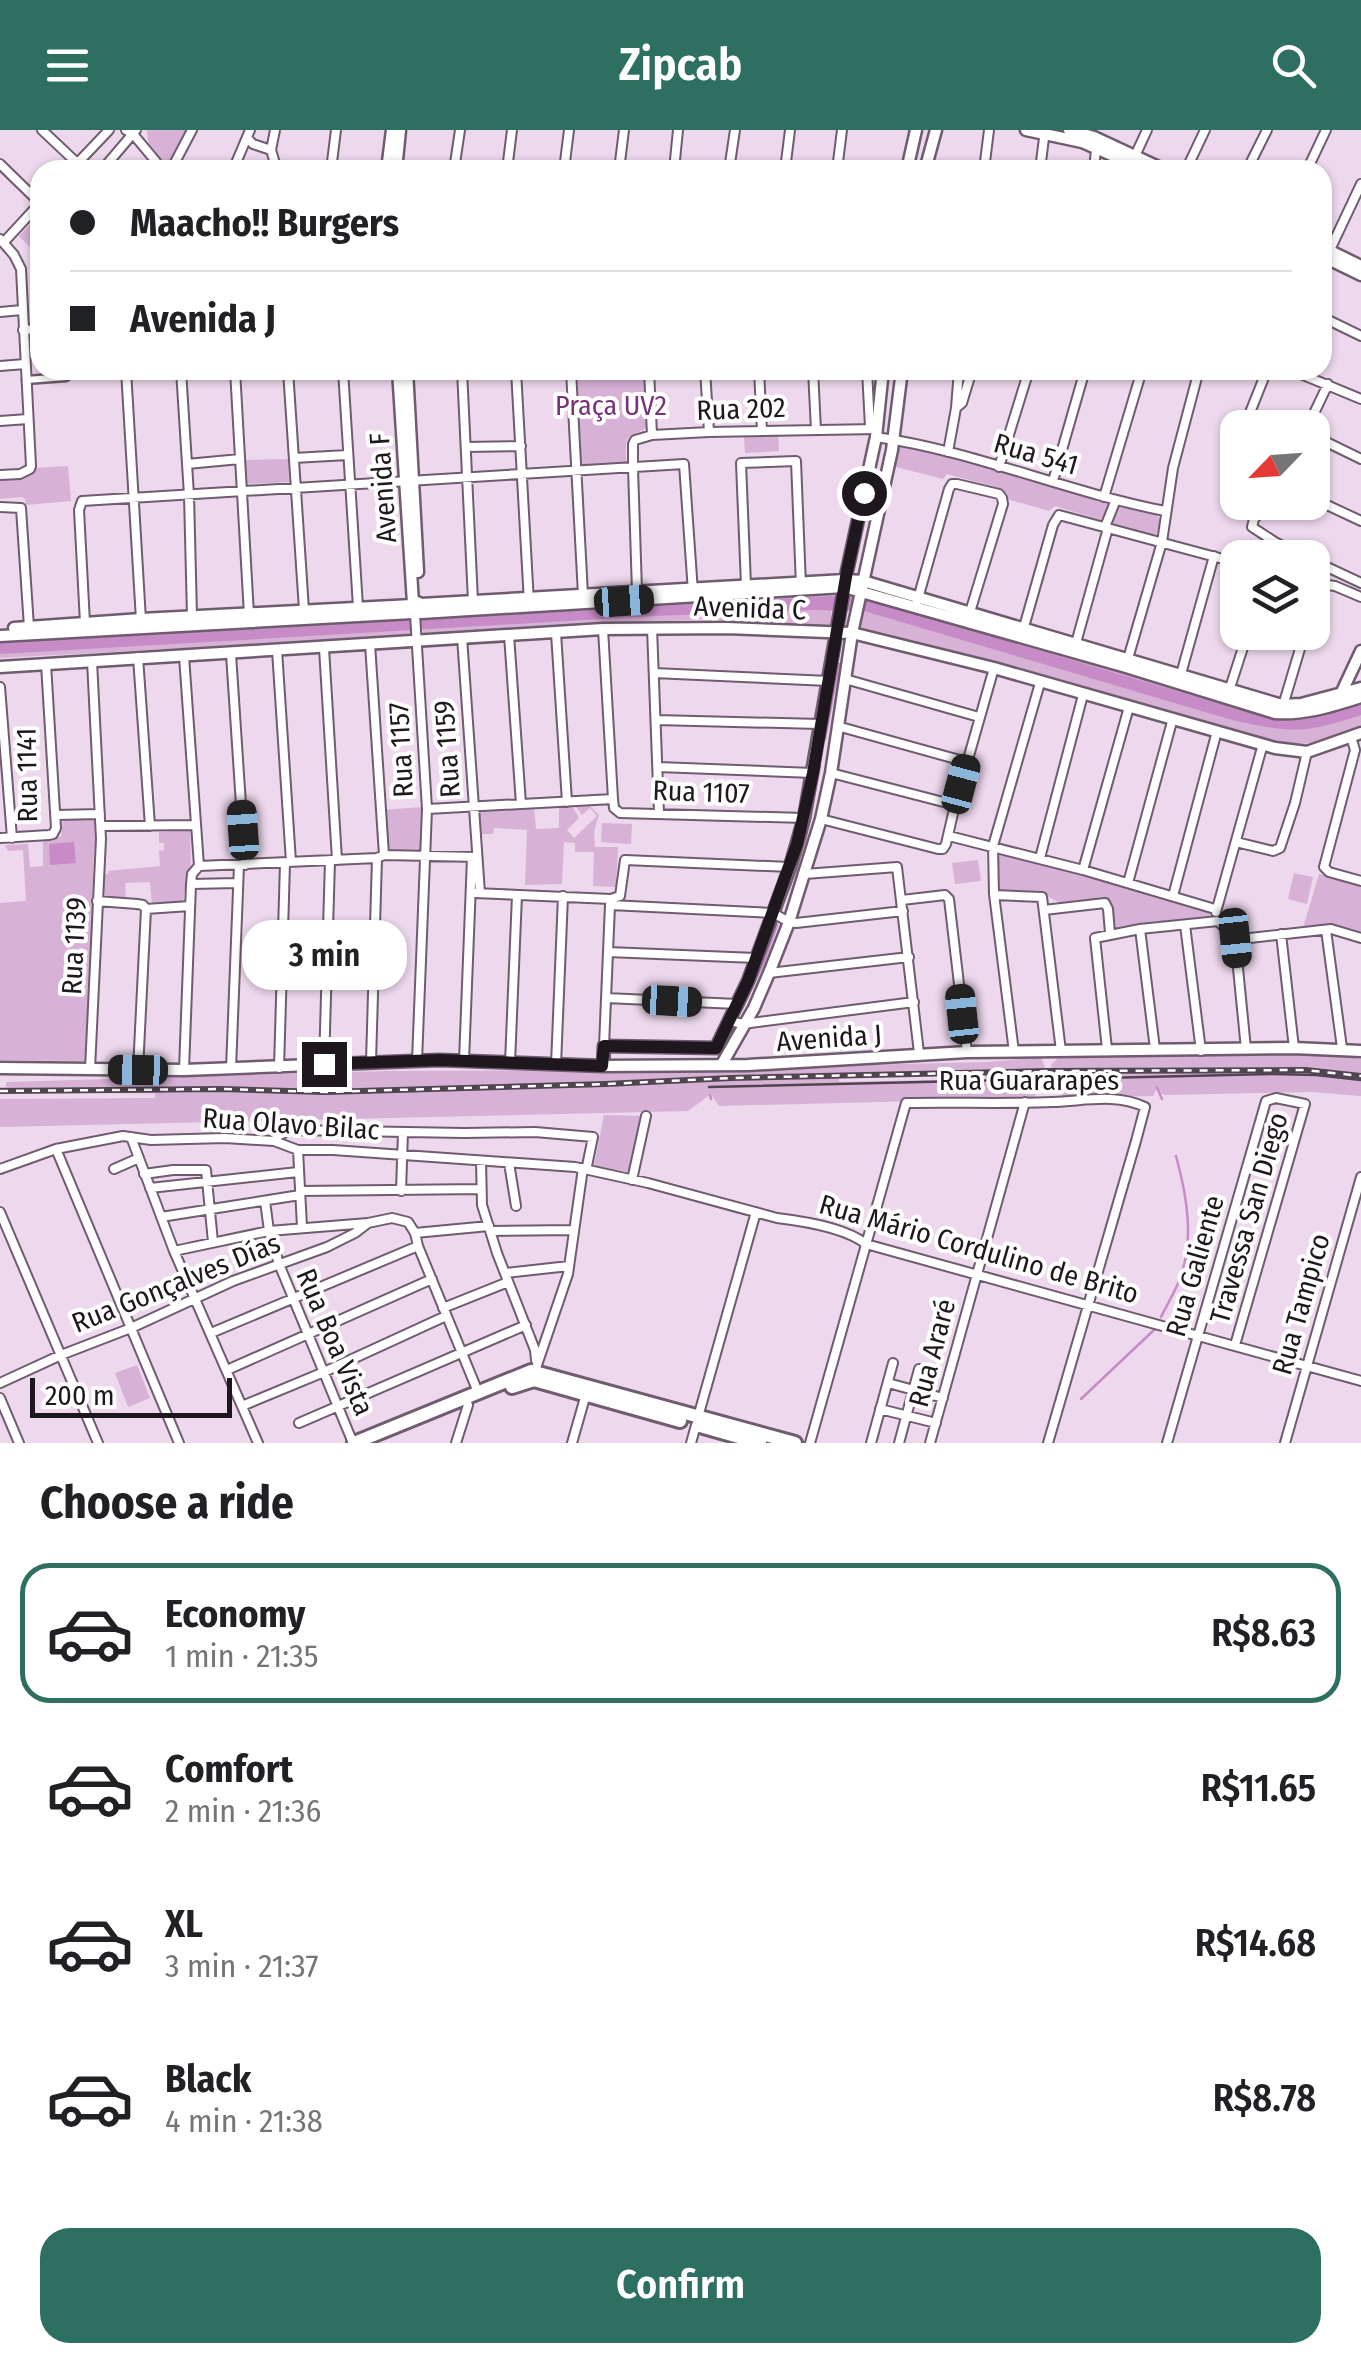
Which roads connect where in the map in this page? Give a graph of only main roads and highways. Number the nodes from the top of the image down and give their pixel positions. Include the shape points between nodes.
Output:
1 (449, 1408) junction
2 (697, 1421) junction
3 (723, 1428) junction
4 (353, 1443) edge
5 (376, 1443) edge
6 (760, 1443) edge
7 (795, 1443) edge

1 - 2 main road via 534,1380
1 - 2 main road via 536,1368
1 - 4 main road
1 - 5 main road
2 - 3 main road
3 - 6 main road
3 - 7 main road

